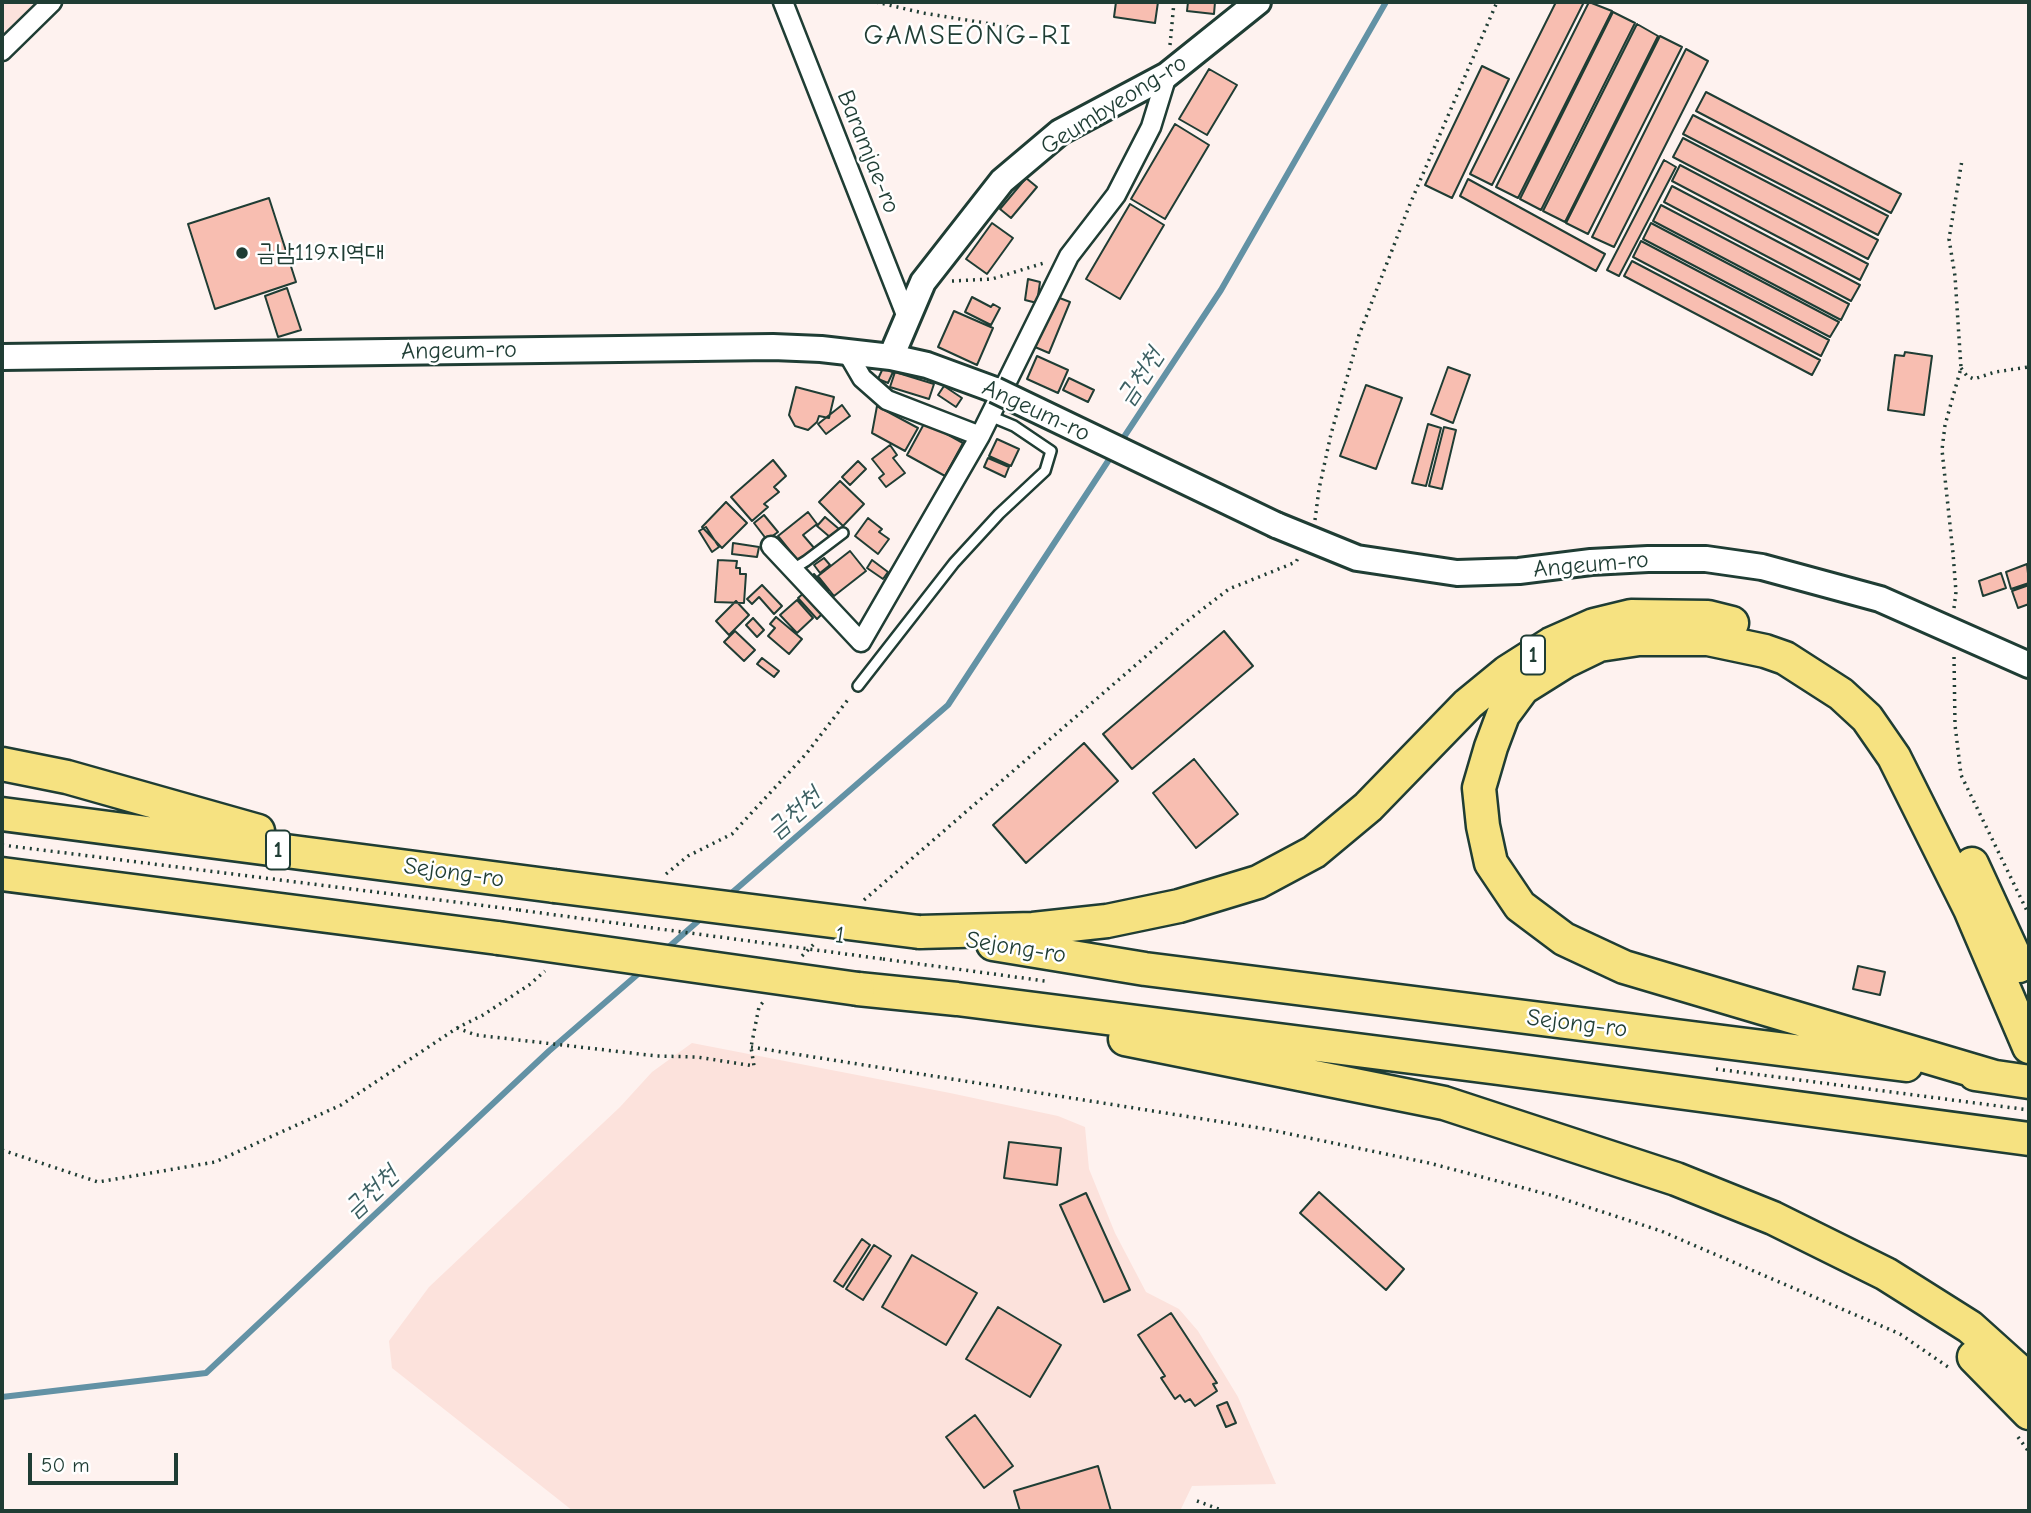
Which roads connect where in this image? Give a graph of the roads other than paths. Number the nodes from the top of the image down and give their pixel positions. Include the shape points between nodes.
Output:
1 (52, 2) edge
2 (783, 2) edge
3 (1258, 2) edge
4 (2, 51) edge
5 (1167, 75) junction
6 (908, 320) junction
7 (848, 354) junction
8 (2, 357) edge
9 (891, 357) junction
10 (990, 416) junction
11 (980, 436) junction
12 (843, 533) dead end
13 (771, 546) dead end
14 (793, 569) junction
15 (2029, 665) edge
16 (858, 686) road end
17 (2, 764) edge
18 (2, 814) edge
19 (357, 860) junction
20 (2, 874) edge
21 (919, 932) junction
22 (2029, 991) edge
23 (957, 999) junction
24 (2029, 1047) edge
25 (2029, 1082) edge
26 (1997, 1091) junction
27 (2020, 1138) edge
28 (1886, 1274) junction
29 (2029, 1380) edge
30 (2023, 1424) edge

1 - 4 street
2 - 6 street, Baramjae-ro
3 - 5 street, Geumbyeong-ro
5 - 6 street, Geumbyeong-ro via 1060,132 1002,181 923,282
5 - 10 street via 1151,127 1116,195 1069,256
6 - 9 street, Geumbyeong-ro
7 - 8 street, Angeum-ro via 759,347
7 - 9 street, Angeum-ro
7 - 11 street via 862,378 887,400
9 - 15 street, Angeum-ro, bridge via 995,390 1276,525 1357,558 1457,573 1648,559 1706,559 1762,567 1880,599
10 - 11 street
10 - 16 lane via 1051,451 1045,471 954,563
11 - 14 street via 861,642
12 - 14 lane
13 - 14 street
17 - 19 highway via 67,777
18 - 19 highway, Sejong-ro / 1
19 - 21 highway, Sejong-ro / 1, bridge
20 - 23 highway, 1, bridge
21 - 22 highway, 1 via 1033,929 1107,921 1258,882 1314,852 1368,807 1468,704 1550,644 1594,625 1631,616 1708,617 1767,632 1816,653 1880,702 1911,745 1946,811
21 - 26 highway, Sejong-ro
23 - 27 highway
23 - 28 highway, 1 via 1155,1046 1444,1103 1676,1179 1773,1218
24 - 26 highway via 1970,909 1894,757 1867,718 1841,694 1785,658 1708,639 1639,639 1599,645 1523,688 1503,715 1479,788 1491,863 1520,906 1564,939 1624,967
25 - 26 highway, Sejong-ro
28 - 29 highway, 1 via 1970,1327
28 - 30 highway via 1979,1362

